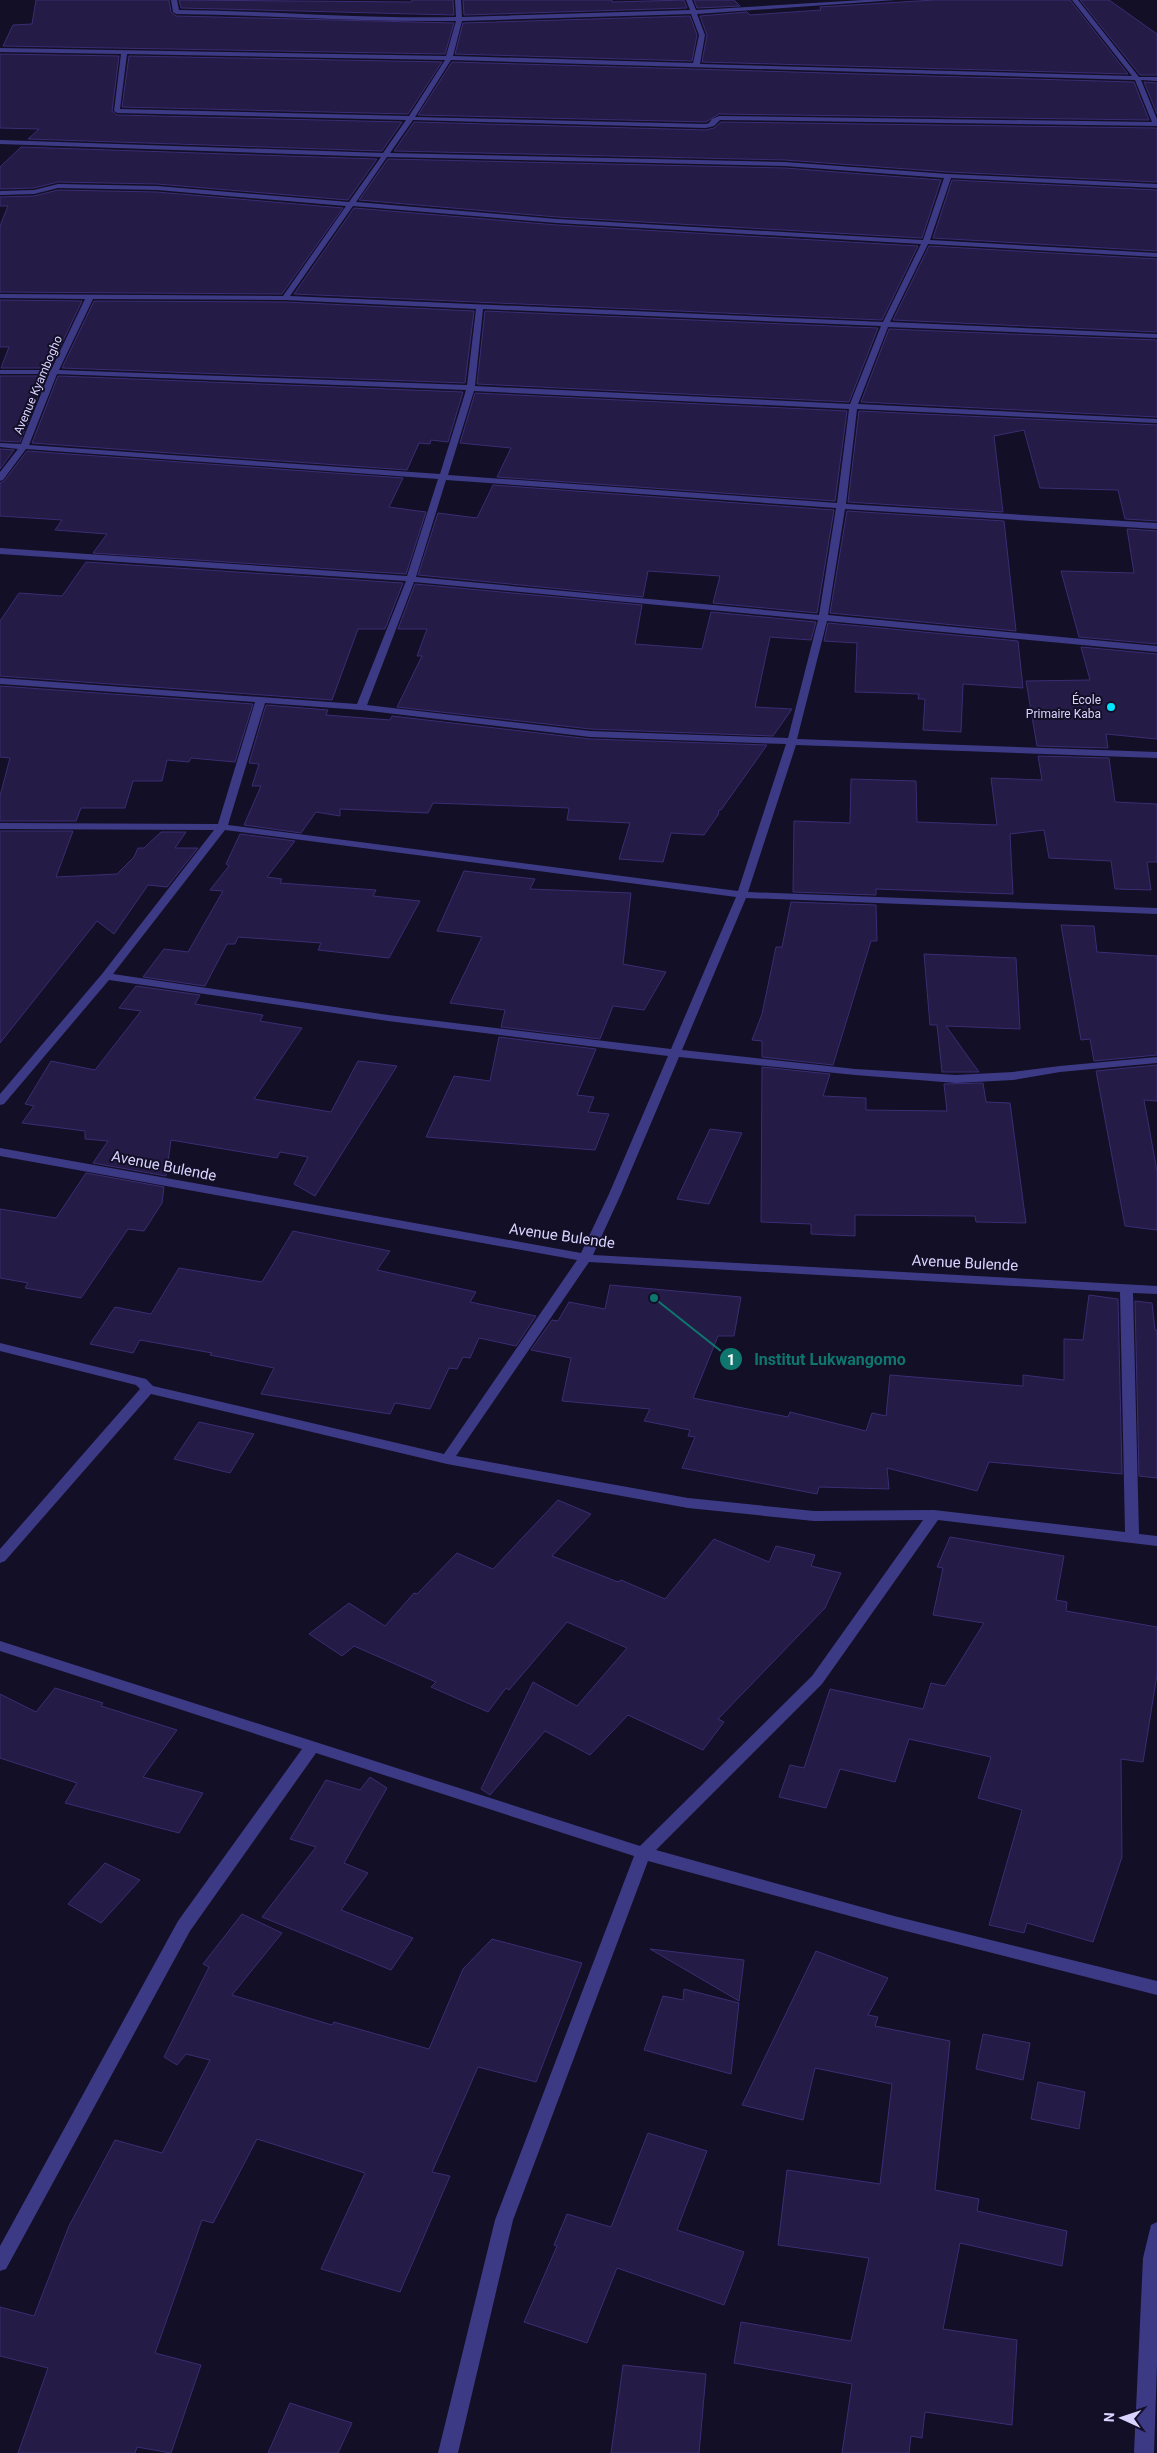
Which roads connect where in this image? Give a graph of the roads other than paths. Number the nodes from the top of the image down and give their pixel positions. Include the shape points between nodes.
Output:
1 (174, 0) edge
2 (458, 0) edge
3 (689, 0) edge
4 (893, 0) edge
5 (1075, 0) edge
6 (694, 12) junction
7 (459, 19) junction
8 (0, 50) edge
9 (124, 52) junction
10 (449, 58) junction
11 (696, 66) junction
12 (1137, 78) junction
13 (1157, 79) edge
14 (412, 117) junction
15 (1156, 124) edge
16 (0, 142) edge
17 (385, 155) junction
18 (948, 176) junction
19 (1157, 186) edge
20 (0, 193) edge
21 (351, 203) junction
22 (925, 244) junction
23 (1157, 255) edge
24 (0, 296) edge
25 (90, 297) junction
26 (285, 298) junction
27 (480, 306) junction
28 (885, 325) junction
29 (1157, 336) edge
30 (0, 372) edge
31 (54, 372) junction
32 (471, 388) junction
33 (854, 407) junction
34 (1157, 421) edge
35 (0, 445) edge
36 (24, 446) junction
37 (444, 476) junction
38 (0, 478) edge
39 (841, 506) junction
40 (1157, 526) edge
41 (0, 551) edge
42 (411, 579) junction
43 (823, 617) junction
44 (1157, 649) edge
45 (0, 681) edge
46 (261, 699) junction
47 (361, 706) junction
48 (792, 741) junction
49 (1157, 755) edge
50 (0, 826) edge
51 (222, 827) junction
52 (742, 895) junction
53 (1157, 912) edge
54 (106, 976) junction
55 (675, 1053) junction
56 (1157, 1060) edge
57 (0, 1101) edge
58 (0, 1152) edge
59 (585, 1258) junction
60 (1126, 1289) junction
61 (1157, 1290) edge
62 (0, 1347) edge
63 (148, 1389) junction
64 (447, 1459) junction
65 (934, 1515) junction
66 (1132, 1537) junction
67 (1157, 1540) edge
68 (0, 1558) edge
69 (0, 1646) edge
70 (312, 1746) junction
71 (643, 1853) junction
72 (1157, 1988) edge
73 (1157, 2230) edge
74 (0, 2263) edge
75 (448, 2453) edge
76 (1144, 2453) edge

1 - 7 street via 176,12 386,20
2 - 7 street
3 - 6 street
4 - 6 street
5 - 12 street
6 - 7 street
6 - 11 street via 702,35
7 - 10 street
8 - 9 street
9 - 10 street
9 - 14 street via 116,111
10 - 11 street
10 - 14 street
11 - 12 street
12 - 13 street
12 - 15 street
14 - 15 street via 706,126 719,118
14 - 17 street
16 - 17 street
17 - 18 street via 785,164
17 - 21 street
18 - 19 street
18 - 22 street
20 - 21 street via 34,192 58,186 157,188
21 - 22 street via 557,221
21 - 26 street
22 - 23 street
22 - 28 street
24 - 25 street
25 - 26 street
25 - 31 street, Avenue Kyambogho
26 - 27 street
27 - 28 street
27 - 32 street
28 - 29 street
28 - 33 street
30 - 31 street
31 - 32 street
31 - 36 street, Avenue Kyambogho
32 - 33 street
32 - 37 street
33 - 34 street
33 - 39 street
35 - 36 street
36 - 37 street
36 - 38 street, Avenue Kyambogho
37 - 39 street
37 - 42 street
39 - 40 street
39 - 43 street
41 - 42 street
42 - 43 street
42 - 47 street
43 - 44 street
43 - 48 street
45 - 46 street
46 - 47 street
46 - 51 street
47 - 48 street via 590,734
48 - 49 street
48 - 52 street
50 - 51 street
51 - 52 street
51 - 54 street
52 - 53 street
52 - 55 street
54 - 55 street via 388,1018
54 - 57 street
55 - 56 street via 956,1079
55 - 59 street
58 - 59 street, Avenue Bulende
59 - 60 street, Avenue Bulende
59 - 64 street
60 - 61 street, Avenue Bulende
60 - 66 street
62 - 63 street via 141,1382
63 - 64 street
63 - 68 street
64 - 65 street via 688,1503 814,1516
65 - 66 street
65 - 71 street via 817,1680
66 - 67 street
69 - 70 street
70 - 71 street
70 - 74 street via 184,1926
71 - 72 street via 894,1922
71 - 75 street via 504,2220
73 - 76 street via 1152,2258

